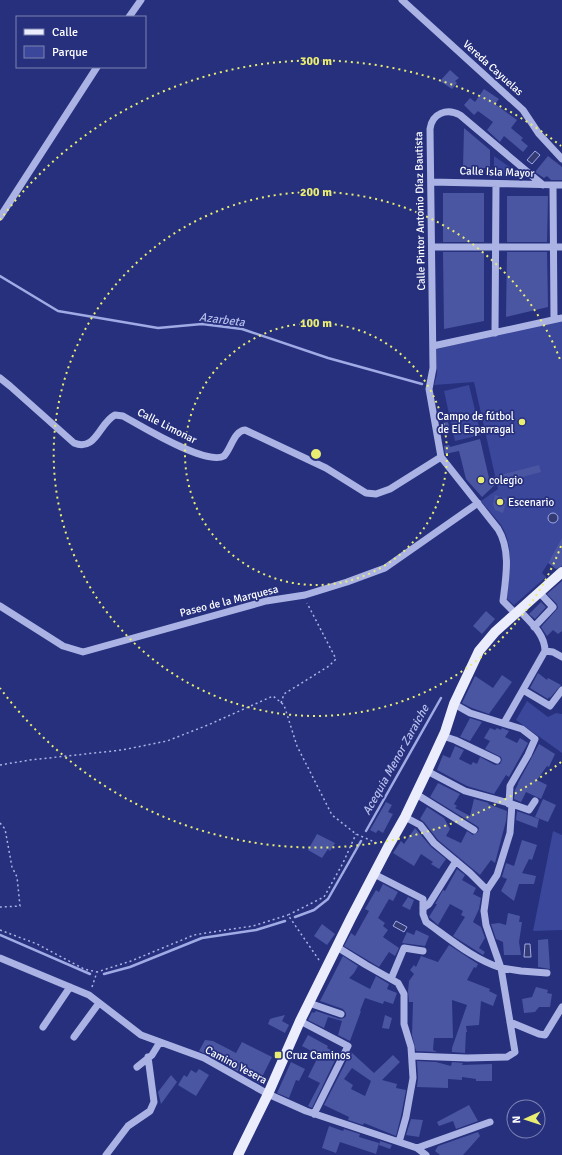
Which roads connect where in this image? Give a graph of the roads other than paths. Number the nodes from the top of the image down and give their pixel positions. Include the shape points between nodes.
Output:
1 (141, 0) edge
2 (402, 0) edge
3 (130, 16) edge
4 (96, 68) edge
5 (562, 159) edge
6 (431, 182) junction
7 (496, 184) junction
8 (543, 185) junction
9 (553, 185) junction
10 (562, 186) edge
11 (0, 217) edge
12 (432, 247) junction
13 (495, 247) junction
14 (553, 247) junction
15 (562, 247) edge
16 (562, 318) edge
17 (554, 319) junction
18 (495, 333) junction
19 (433, 346) junction
20 (0, 378) edge
21 (441, 457) junction
22 (478, 503) junction
23 (562, 572) edge
24 (539, 592) junction
25 (0, 606) edge
26 (517, 612) junction
27 (534, 627) junction
28 (545, 651) junction
29 (562, 657) edge
30 (523, 690) junction
31 (562, 690) edge
32 (454, 704) junction
33 (504, 723) junction
34 (443, 736) junction
35 (497, 760) dead end
36 (427, 771) junction
37 (416, 794) junction
38 (535, 801) dead end
39 (511, 804) junction
40 (405, 817) junction
41 (474, 830) dead end
42 (456, 861) junction
43 (374, 874) junction
44 (487, 890) junction
45 (423, 908) junction
46 (337, 947) junction
47 (423, 951) dead end
48 (0, 958) edge
49 (502, 968) junction
50 (547, 973) dead end
51 (391, 979) junction
52 (70, 987) junction
53 (99, 1003) junction
54 (309, 1003) junction
55 (562, 1007) edge
56 (341, 1014) dead end
57 (300, 1021) junction
58 (510, 1022) junction
59 (43, 1027) dead end
60 (74, 1037) dead end
61 (160, 1042) junction
62 (412, 1056) junction
63 (148, 1057) junction
64 (137, 1066) dead end
65 (268, 1094) junction
66 (314, 1114) junction
67 (490, 1122) dead end
68 (399, 1142) junction
69 (417, 1148) junction
70 (106, 1155) edge
71 (238, 1155) edge
72 (426, 1155) edge

1 - 3 street
2 - 5 street, Vereda Cayuelas via 523,110 539,134
4 - 11 street
6 - 7 street, Calle Isla Mayor
6 - 8 street, Calle Pintor Antonio Díaz Bautista via 430,124 438,114 451,112 460,115
6 - 12 street, Calle Pintor Antonio Díaz Bautista
7 - 8 street, Calle Isla Mayor
7 - 13 street
8 - 9 street, Calle Isla Mayor
9 - 10 street, Calle Isla Mayor
9 - 14 street
12 - 13 street
12 - 19 street, Calle Pintor Antonio Díaz Bautista
13 - 14 street
13 - 18 street
14 - 15 street
14 - 17 street
16 - 17 street
17 - 18 street
18 - 19 street
19 - 21 street via 433,372 429,386
20 - 21 street, Calle Limonar via 74,443 84,446 90,443 115,415 124,416 194,453 213,458 224,456 238,432 243,429 326,468 370,494 390,489
21 - 22 street
22 - 25 street, Paseo de la Marquesa via 385,568 305,596 266,601 83,652 62,646
22 - 26 street via 504,540 506,564 503,601
23 - 24 main road
24 - 26 main road
24 - 27 street via 554,607
26 - 27 street
26 - 32 main road via 479,651
27 - 28 street via 545,643
28 - 29 street
28 - 30 street
30 - 31 street via 550,706
30 - 33 street
32 - 33 street via 470,713
32 - 34 main road
33 - 39 street via 522,729 535,739 510,786
34 - 35 street
34 - 36 main road
36 - 37 main road
36 - 39 street via 465,791
37 - 40 main road
37 - 41 street
38 - 39 street via 529,810
39 - 44 street via 510,833 497,875
40 - 42 street via 420,825 434,842
40 - 43 main road
42 - 44 street
42 - 45 street via 429,904
43 - 45 street via 423,898
43 - 46 main road
44 - 49 street via 484,911 486,925
45 - 49 street via 426,922 468,952
46 - 51 street
46 - 54 main road
47 - 51 street via 404,948
48 - 52 street, Camino Yesera
49 - 50 street
49 - 58 street
51 - 62 street via 398,983 404,994 404,1024 412,1047
52 - 53 street, Camino Yesera via 89,995
52 - 59 street
53 - 60 street
53 - 61 street, Camino Yesera via 141,1035
54 - 56 street
54 - 57 main road
55 - 58 street via 545,1034
57 - 65 main road
57 - 66 street via 348,1046
58 - 62 street via 515,1052 507,1057
61 - 63 street
61 - 65 street, Camino Yesera via 204,1058
62 - 68 street via 413,1078
63 - 64 street
63 - 70 street via 154,1102 150,1111 128,1126
65 - 66 street, Camino Yesera
65 - 71 main road
66 - 68 street, Camino Yesera
67 - 69 street
68 - 69 street, Camino Yesera
69 - 72 street, Camino Yesera

